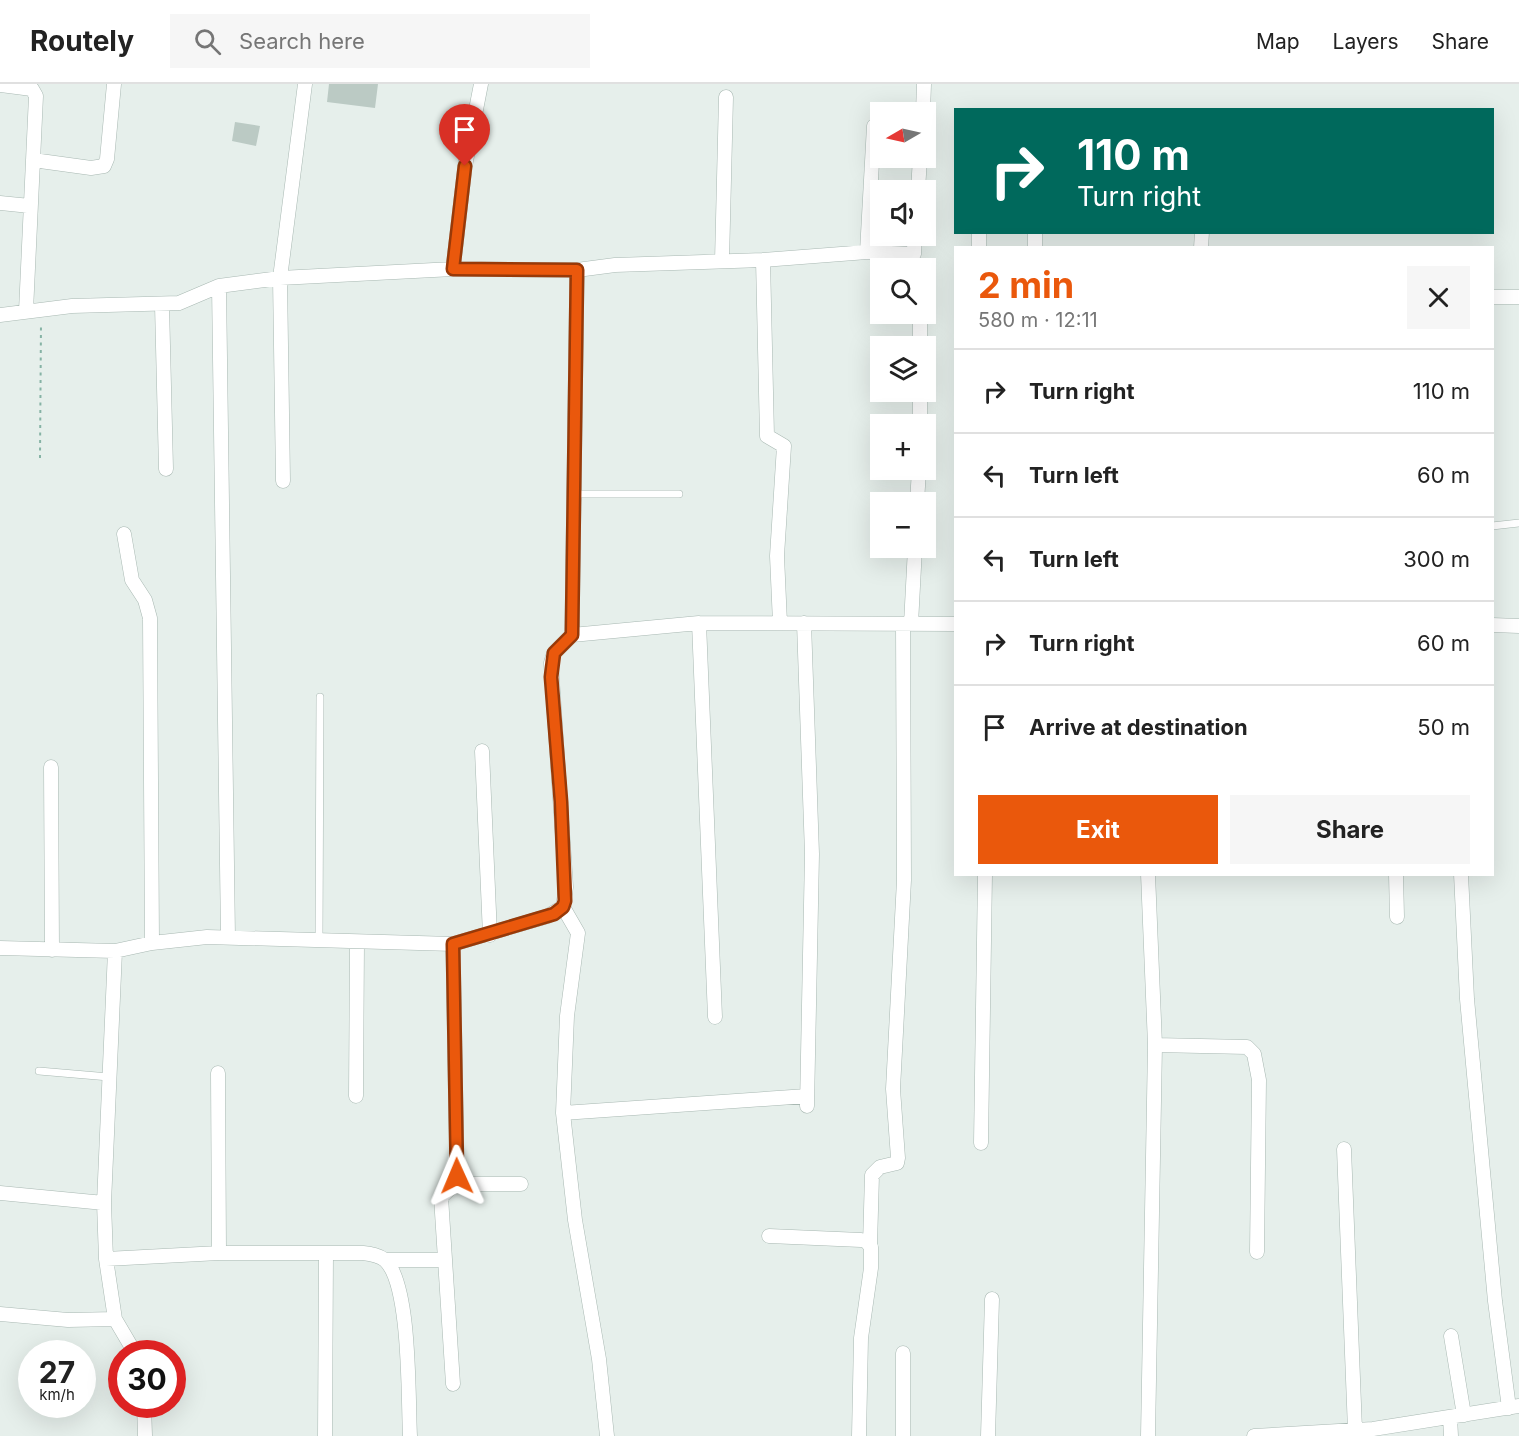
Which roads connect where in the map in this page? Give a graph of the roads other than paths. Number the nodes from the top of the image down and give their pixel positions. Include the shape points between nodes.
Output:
1 (114, 84) edge
2 (305, 84) edge
3 (481, 84) edge
4 (924, 84) edge
5 (0, 85) edge
6 (726, 97) dead end
7 (923, 102) edge
8 (33, 160) junction
9 (872, 168) edge
10 (0, 203) edge
11 (30, 206) junction
12 (914, 246) edge
13 (867, 252) junction
14 (763, 260) junction
15 (722, 261) junction
16 (453, 269) junction
17 (577, 270) junction
18 (280, 278) junction
19 (219, 286) junction
20 (1494, 297) edge
21 (1519, 297) edge
22 (162, 305) junction
23 (26, 311) junction
24 (0, 315) edge
25 (166, 469) dead end
26 (284, 482) dead end
27 (574, 494) junction
28 (679, 494) dead end
29 (1519, 523) edge
30 (1494, 526) edge
31 (124, 534) dead end
32 (914, 558) edge
33 (699, 623) junction
34 (780, 623) junction
35 (804, 624) junction
36 (907, 624) junction
37 (954, 624) edge
38 (1494, 625) edge
39 (1519, 626) edge
40 (572, 635) junction
41 (320, 697) dead end
42 (482, 751) dead end
43 (51, 767) dead end
44 (985, 876) edge
45 (1148, 876) edge
46 (1396, 876) edge
47 (1461, 876) edge
48 (563, 907) junction
49 (1396, 916) dead end
50 (490, 935) junction
51 (228, 937) junction
52 (319, 940) junction
53 (357, 942) junction
54 (152, 943) junction
55 (453, 944) junction
56 (0, 950) edge
57 (52, 951) junction
58 (115, 951) junction
59 (715, 1017) dead end
60 (1155, 1045) junction
61 (39, 1071) dead end
62 (218, 1073) dead end
63 (109, 1077) junction
64 (356, 1096) dead end
65 (563, 1113) junction
66 (981, 1143) dead end
67 (1344, 1149) dead end
68 (455, 1184) junction
69 (521, 1184) dead end
70 (0, 1193) edge
71 (104, 1203) junction
72 (769, 1236) dead end
73 (870, 1245) junction
74 (1257, 1252) dead end
75 (219, 1253) junction
76 (326, 1253) junction
77 (106, 1259) junction
78 (385, 1260) junction
79 (446, 1260) junction
80 (992, 1299) dead end
81 (0, 1314) edge
82 (115, 1319) junction
83 (1451, 1336) dead end
84 (127, 1340) edge
85 (903, 1353) dead end
86 (453, 1384) dead end
87 (1514, 1407) edge
88 (1464, 1415) junction
89 (144, 1418) edge
90 (1450, 1418) junction
91 (1355, 1430) junction
92 (1373, 1433) edge
93 (1282, 1435) edge
94 (145, 1436) edge
95 (325, 1436) edge
96 (410, 1436) edge
97 (607, 1436) edge
98 (859, 1436) edge
99 (903, 1436) edge
100 (988, 1436) edge
101 (1148, 1436) edge
102 (1254, 1436) edge
103 (1451, 1436) edge

1 - 8 street via 104,166 91,168
2 - 18 street
3 - 16 street via 465,166
4 - 7 street
5 - 8 street via 35,92
6 - 15 street
8 - 11 street
9 - 13 street
10 - 11 street
11 - 23 street
12 - 13 street via 914,254
13 - 14 street
14 - 15 street
14 - 34 street via 767,436 784,446 777,556
15 - 17 street
16 - 17 street
16 - 18 street
17 - 27 street
18 - 19 street
18 - 26 street
19 - 22 street via 193,299
19 - 51 street
20 - 21 street
22 - 23 street
22 - 25 street
23 - 24 street
27 - 28 lane
27 - 40 street
29 - 30 lane
31 - 54 street via 132,580 145,600 150,618
32 - 36 street
33 - 34 street
33 - 40 street
33 - 59 street
34 - 35 street
35 - 36 street
35 - 65 street via 812,854 807,1101
36 - 37 street
36 - 73 street via 904,880 893,1089 898,1158 897,1163 880,1167 872,1175
38 - 39 street
40 - 48 street via 554,653 551,670 564,866
41 - 52 lane
42 - 50 street
43 - 57 street
44 - 66 street
45 - 60 street
46 - 49 street
47 - 87 street via 1467,999 1495,1301
48 - 50 street via 554,914
48 - 65 street via 578,933 567,1016
50 - 55 street
51 - 52 street
51 - 54 street
52 - 53 street
53 - 55 street
53 - 64 street
54 - 58 street
55 - 68 street
56 - 57 street
57 - 58 street
58 - 63 street
60 - 74 street via 1247,1047 1254,1054 1259,1080
60 - 101 street
61 - 63 lane
62 - 75 street
63 - 71 street
65 - 97 street
67 - 91 street
68 - 69 street
68 - 79 street via 441,1197
70 - 71 street
71 - 77 street
72 - 73 street via 861,1240
73 - 98 street via 871,1268 861,1338
75 - 76 street
75 - 77 street
76 - 78 street via 363,1253
76 - 95 street
77 - 82 street
78 - 79 street
78 - 96 street via 397,1281 404,1315
79 - 86 street
80 - 100 street
81 - 82 street via 68,1320
82 - 84 street
83 - 88 street
85 - 99 street
87 - 88 street
88 - 90 street
89 - 94 street
90 - 92 street
90 - 103 street
91 - 92 street
91 - 93 street
93 - 102 street

